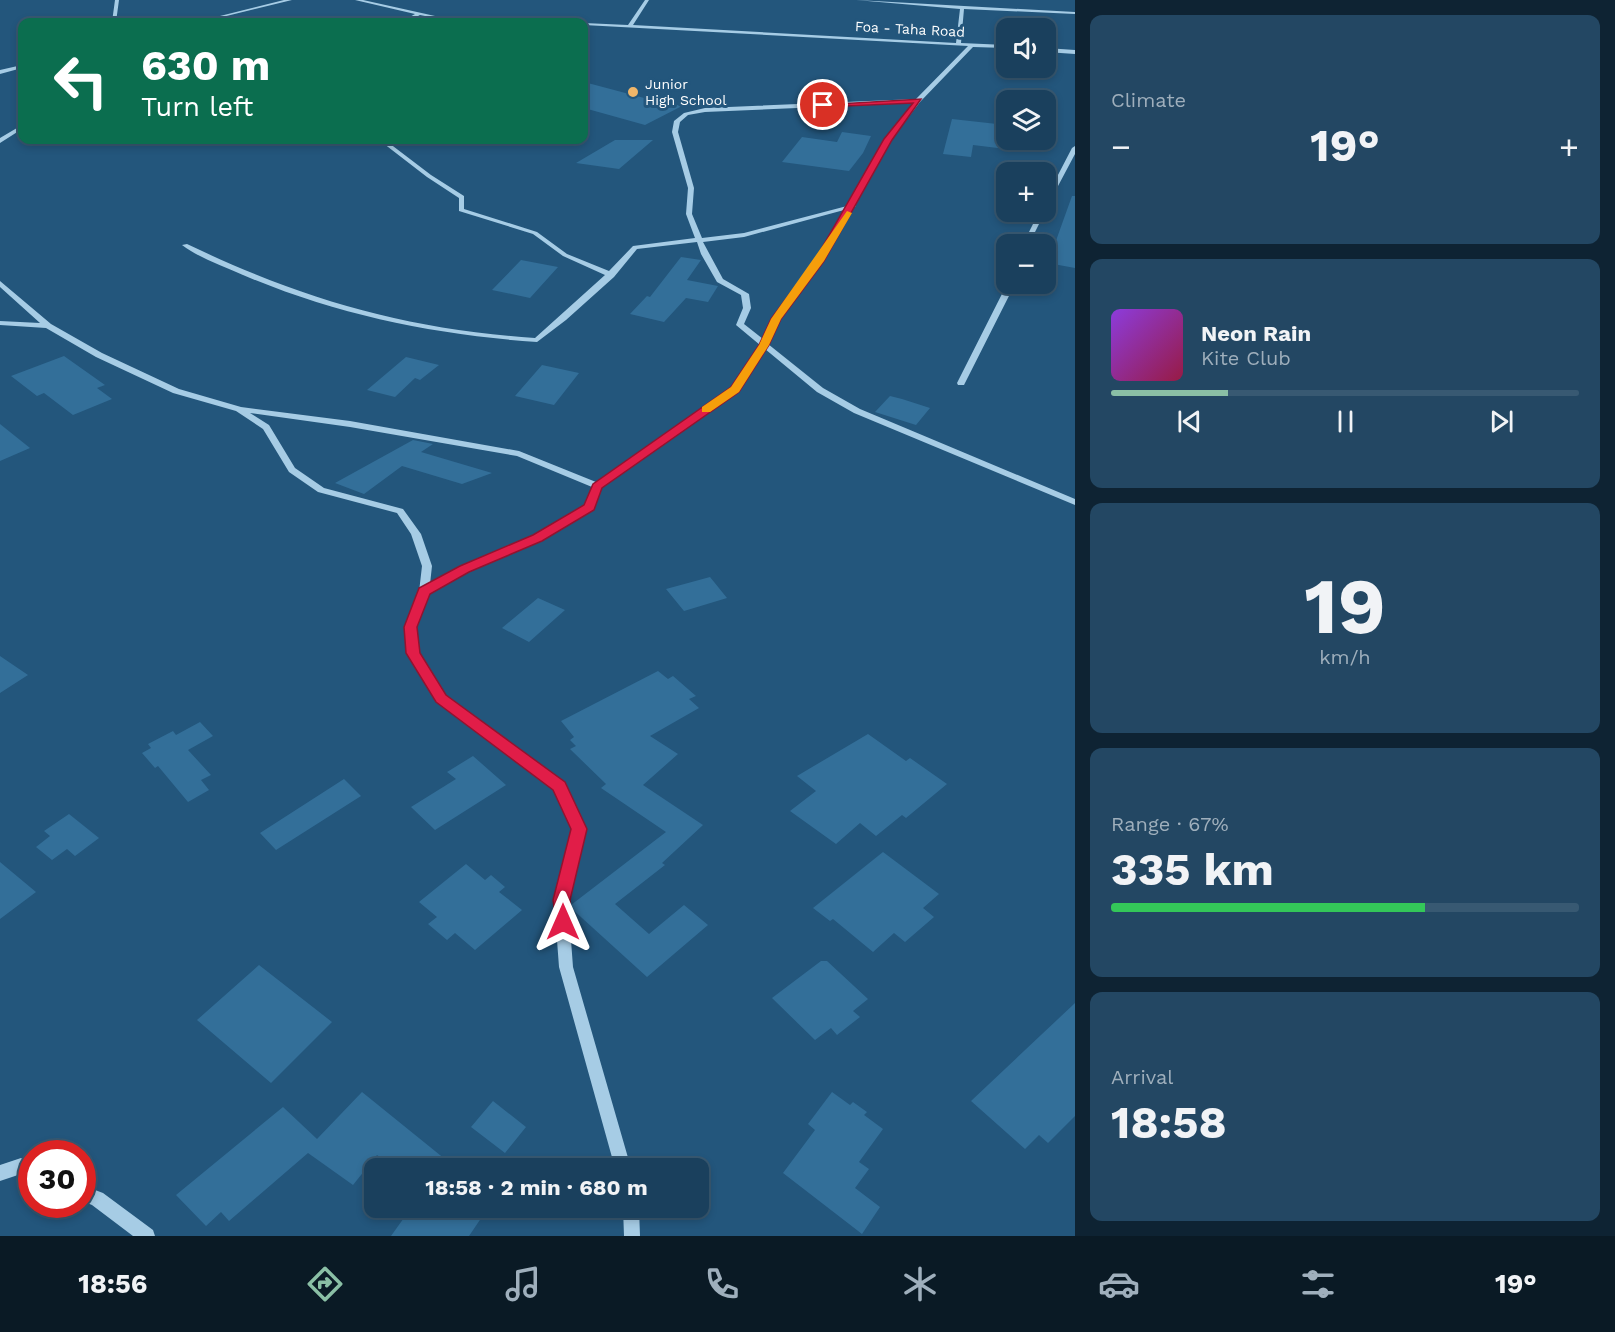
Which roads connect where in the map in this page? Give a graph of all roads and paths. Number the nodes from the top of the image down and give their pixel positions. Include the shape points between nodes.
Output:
1 (117, 0) edge
2 (290, 0) edge
3 (357, 0) edge
4 (647, 0) edge
5 (858, 0) edge
6 (923, 0) edge
7 (1035, 0) edge
8 (939, 6) junction
9 (962, 8) junction
10 (1032, 11) junction
11 (1075, 13) edge
12 (418, 14) junction
13 (115, 18) edge
14 (215, 18) edge
15 (410, 18) edge
16 (482, 18) edge
17 (588, 25) edge
18 (629, 27) junction
19 (958, 44) junction
20 (972, 45) junction
21 (996, 46) edge
22 (1056, 51) edge
23 (1075, 52) edge
24 (18, 67) edge
25 (0, 72) edge
26 (918, 101) junction
27 (18, 130) edge
28 (0, 141) edge
29 (387, 144) edge
30 (1075, 148) edge
31 (1056, 184) edge
32 (853, 206) junction
33 (701, 241) junction
34 (185, 245) dead end
35 (611, 275) junction
36 (0, 283) edge
37 (1006, 294) edge
38 (0, 323) edge
39 (48, 326) junction
40 (764, 345) junction
41 (961, 383) dead end
42 (239, 409) junction
43 (597, 486) junction
44 (1075, 502) edge
45 (424, 591) junction
46 (620, 1158) edge
47 (18, 1167) edge
48 (0, 1173) edge
49 (96, 1199) edge
50 (631, 1218) edge
51 (147, 1236) edge
52 (632, 1236) edge

1 - 13 street
2 - 14 street
3 - 12 street
4 - 18 street
5 - 8 street
6 - 8 street
7 - 10 street
8 - 9 street
9 - 10 street
9 - 19 street
10 - 11 street
12 - 15 street
12 - 16 street
17 - 18 street, Foa - Taha Road
18 - 19 street, Foa - Taha Road
19 - 20 street, Foa - Taha Road
20 - 21 street, Foa - Taha Road
20 - 26 street
22 - 23 street
24 - 25 street
26 - 32 street via 888,139
26 - 33 street via 687,114 677,121 675,132 691,189 689,214
27 - 28 street
29 - 35 street via 462,197 461,210 535,233 565,255
30 - 31 street
32 - 33 street via 744,235
32 - 40 street via 776,319
33 - 35 street via 635,247
33 - 40 street via 720,280 745,294 747,308 740,325
34 - 35 street via 274,287 344,310 479,338 537,340
36 - 39 street
37 - 41 street
38 - 39 street
39 - 42 street via 176,391
40 - 43 street via 735,389
40 - 44 street via 820,390 857,411
42 - 43 street via 519,454
42 - 45 street via 266,427 292,470 321,490 400,512 416,534 427,566
43 - 45 street via 590,507 538,538 464,569
45 - 46 street via 411,627 413,653 441,699 560,786 579,829 561,900 566,967
47 - 48 street
49 - 51 street
50 - 52 street

